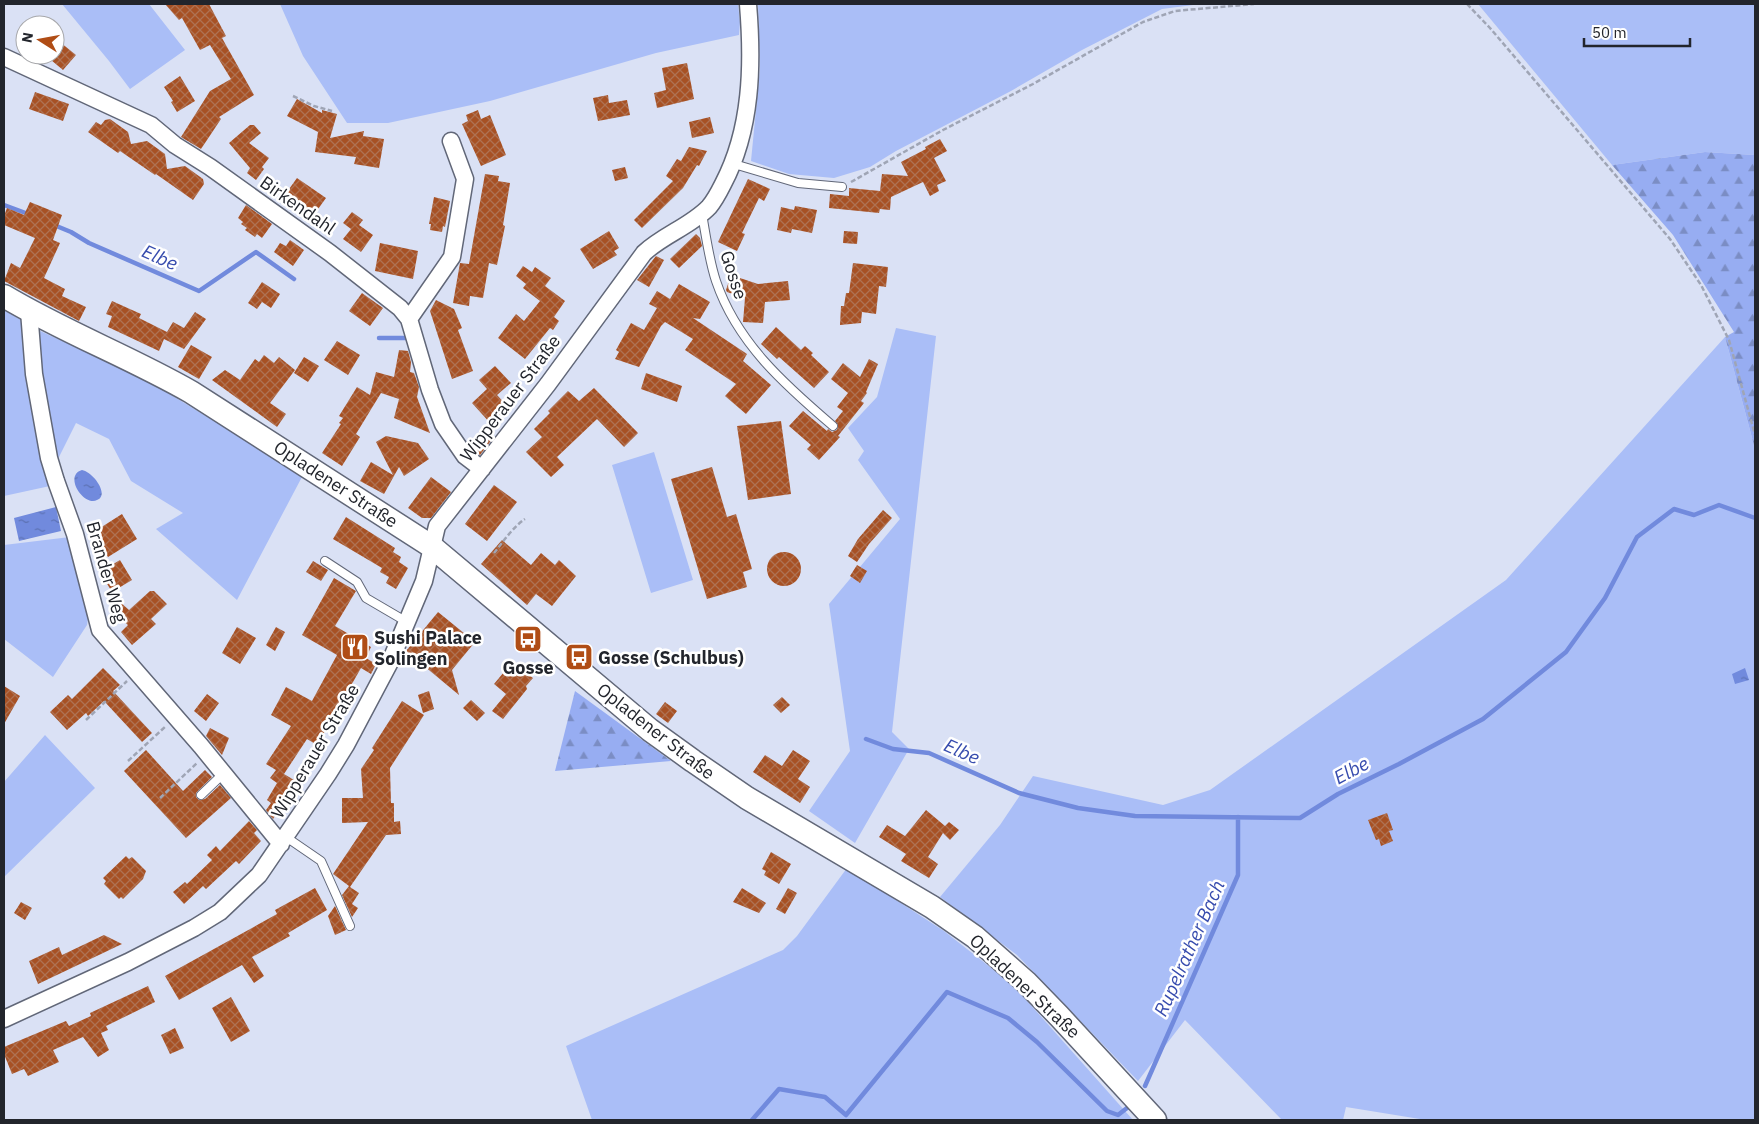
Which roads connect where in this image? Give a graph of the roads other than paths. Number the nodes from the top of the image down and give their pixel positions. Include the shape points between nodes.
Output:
1 (748, 4) edge
2 (4, 57) edge
3 (451, 141) dead end
4 (734, 164) junction
5 (842, 187) road end
6 (702, 214) junction
7 (4, 296) edge
8 (29, 311) junction
9 (409, 319) junction
10 (833, 426) dead end
11 (482, 469) junction
12 (431, 546) junction
13 (325, 561) dead end
14 (407, 622) junction
15 (223, 774) junction
16 (201, 795) dead end
17 (284, 840) junction
18 (350, 926) dead end
19 (4, 1019) edge
20 (1155, 1120) edge

1 - 4 street, Wipperauer Straße via 751,35 749,90
2 - 9 street, Birkendahl via 151,125 330,253 400,308
3 - 9 street via 465,179 452,257
4 - 5 lane via 791,182
4 - 6 street, Wipperauer Straße via 711,205
6 - 10 lane, Gosse via 716,280 740,331 793,392
6 - 11 street, Wipperauer Straße via 644,253
7 - 8 main road, Opladener Straße
8 - 12 main road, Opladener Straße via 183,388
8 - 15 street, Brander Weg via 34,374 49,458 75,534 100,630
9 - 11 street, Birkendahl via 443,424 465,456
11 - 12 street, Wipperauer Straße via 437,526
12 - 14 street, Wipperauer Straße via 427,571
12 - 20 main road, Opladener Straße via 650,730 693,762 747,798 932,907 975,938 1039,996
13 - 14 lane via 357,582 366,598
14 - 17 street, Wipperauer Straße via 390,662 346,745
15 - 16 lane
15 - 17 street, Brander Weg
17 - 18 lane via 321,861
17 - 19 street, Wipperauer Straße via 259,875 220,912 128,962

